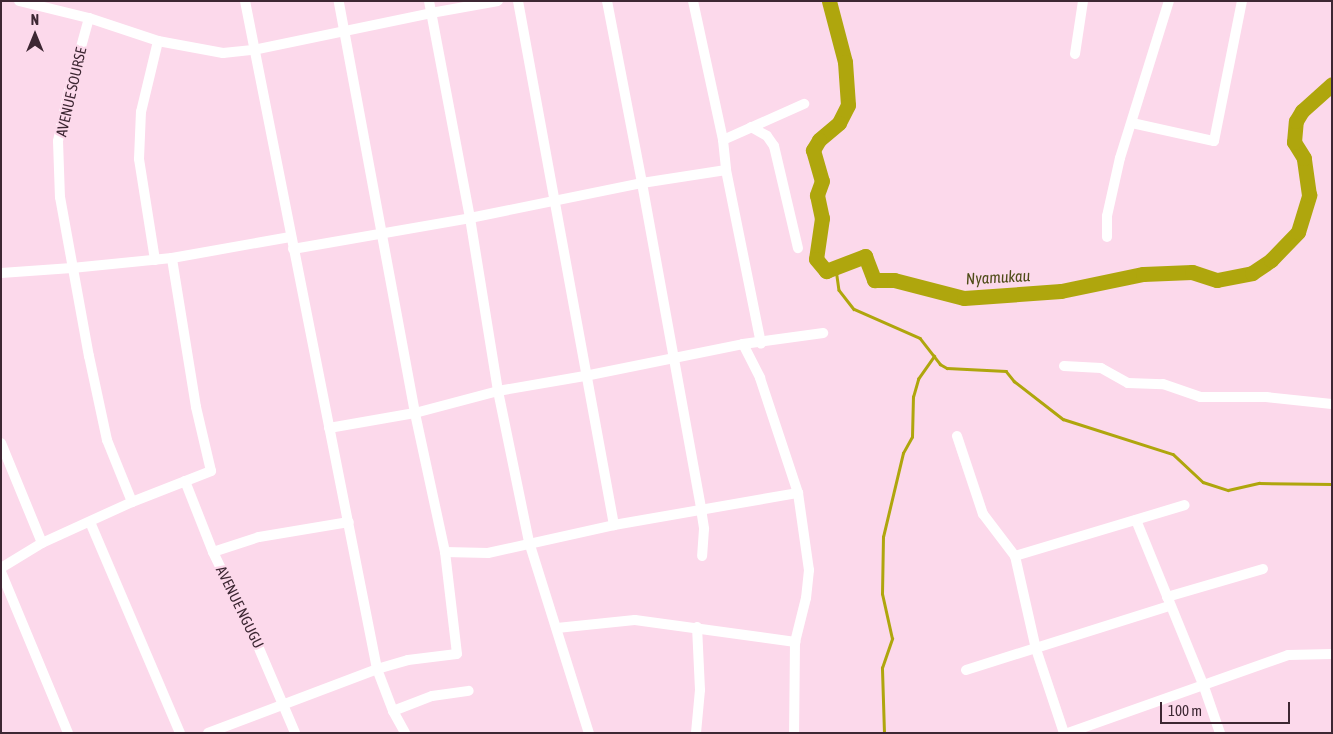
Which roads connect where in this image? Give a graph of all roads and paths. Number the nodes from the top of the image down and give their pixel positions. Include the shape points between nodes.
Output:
1 (19, 1) edge
2 (245, 1) edge
3 (339, 1) edge
4 (429, 1) edge
5 (498, 1) edge
6 (518, 1) edge
7 (607, 1) edge
8 (693, 1) edge
9 (1083, 1) edge
10 (1169, 1) edge
11 (1242, 1) edge
12 (431, 13) junction
13 (89, 18) junction
14 (346, 30) junction
15 (158, 41) junction
16 (253, 50) junction
17 (1075, 54) dead end
18 (804, 104) dead end
19 (1132, 123) junction
20 (751, 127) junction
21 (723, 140) junction
22 (726, 170) junction
23 (642, 183) junction
24 (554, 201) junction
25 (470, 218) junction
26 (381, 233) junction
27 (290, 237) junction
28 (1106, 238) dead end
29 (798, 248) dead end
30 (292, 249) junction
31 (172, 258) junction
32 (155, 260) junction
33 (72, 268) junction
34 (1, 273) edge
35 (823, 333) dead end
36 (761, 343) junction
37 (743, 344) junction
38 (673, 358) junction
39 (1064, 366) dead end
40 (586, 376) junction
41 (498, 391) junction
42 (1332, 404) edge
43 (415, 413) junction
44 (329, 428) junction
45 (957, 436) dead end
46 (1, 443) edge
47 (186, 481) junction
48 (798, 493) junction
49 (132, 502) junction
50 (1185, 505) dead end
51 (701, 509) junction
52 (1136, 520) junction
53 (90, 522) junction
54 (350, 522) junction
55 (614, 525) junction
56 (42, 542) junction
57 (529, 542) junction
58 (213, 552) junction
59 (445, 552) junction
60 (702, 556) dead end
61 (1015, 556) junction
62 (1, 568) edge
63 (1263, 569) dead end
64 (1, 572) edge
65 (1168, 602) junction
66 (697, 627) junction
67 (557, 628) junction
68 (795, 642) junction
69 (1036, 649) junction
70 (1332, 654) edge
71 (377, 669) junction
72 (966, 670) dead end
73 (1203, 684) junction
74 (469, 691) dead end
75 (284, 704) junction
76 (393, 711) junction
77 (68, 733) edge
78 (180, 733) edge
79 (208, 733) edge
80 (295, 733) edge
81 (405, 733) edge
82 (589, 733) edge
83 (696, 733) edge
84 (794, 733) edge
85 (1064, 733) edge
86 (1068, 733) edge
87 (1220, 733) edge

1 - 13 street
2 - 16 street
3 - 14 street
4 - 12 street
5 - 12 street
6 - 24 street
7 - 23 street
8 - 21 street
9 - 17 street
10 - 19 street
11 - 19 street via 1214,141
12 - 14 street
12 - 25 street
13 - 15 street
13 - 33 street, AVENUE SOURSE via 58,141 60,197
14 - 16 street
14 - 26 street
15 - 16 street via 223,53
15 - 32 street via 141,112 140,159
16 - 27 street
18 - 20 street
19 - 28 street via 1120,158 1107,216
20 - 21 street
20 - 29 street via 767,136 774,146
21 - 22 street
22 - 23 street
22 - 36 street
23 - 24 street
23 - 38 street
24 - 25 street
24 - 40 street
25 - 26 street
25 - 41 street
26 - 30 street
26 - 43 street
27 - 30 street
27 - 31 street
30 - 44 street
31 - 32 street
31 - 47 street via 196,407 211,471
32 - 33 street
33 - 34 street
33 - 49 street, AVENUE SOURSE via 107,440
35 - 36 street
36 - 37 street
37 - 38 street
37 - 48 street via 760,378
38 - 40 street
38 - 51 street
39 - 42 street via 1101,368 1128,383 1163,384 1200,397
40 - 41 street
40 - 55 street
41 - 43 street
41 - 57 street
43 - 44 street
43 - 59 street
44 - 54 street
45 - 61 street via 983,514
46 - 56 street
47 - 49 street
47 - 58 street, AVENUE NGUGU
48 - 51 street
48 - 68 street via 809,570
49 - 53 street
50 - 52 street
51 - 55 street
51 - 60 street via 704,529
52 - 61 street
52 - 65 street
53 - 56 street
53 - 78 street
54 - 58 street via 259,537
54 - 71 street
55 - 57 street
56 - 62 street
57 - 59 street via 488,553
57 - 67 street
58 - 75 street, AVENUE NGUGU
59 - 71 street via 457,654 408,660
61 - 69 street
63 - 65 street
64 - 77 street
65 - 69 street
65 - 73 street
66 - 67 street via 636,620
66 - 68 street
66 - 83 street via 700,690
67 - 82 street
68 - 84 street
69 - 72 street
69 - 85 street
70 - 73 street via 1288,655
71 - 75 street
71 - 76 street
73 - 86 street
73 - 87 street
74 - 76 street via 432,696
75 - 79 street
75 - 80 street, AVENUE NGUGU
76 - 81 street

